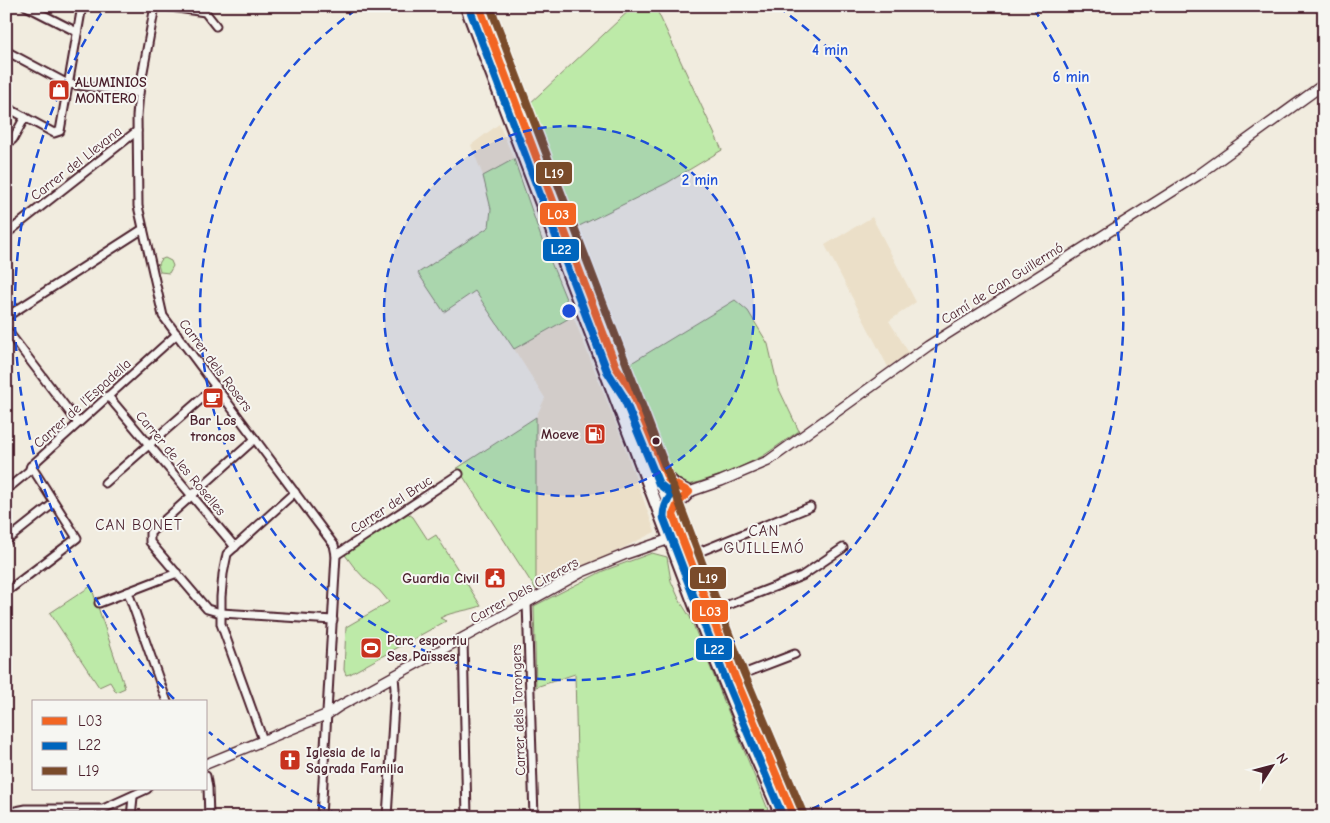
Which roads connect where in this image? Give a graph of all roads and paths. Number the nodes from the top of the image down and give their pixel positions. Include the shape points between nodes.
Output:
1 (26, 6) edge
2 (82, 6) edge
3 (155, 6) edge
4 (164, 6) edge
5 (466, 6) edge
6 (479, 6) edge
7 (216, 26) dead end
8 (77, 32) junction
9 (6, 51) edge
10 (68, 84) junction
11 (1324, 84) edge
12 (139, 93) junction
13 (6, 107) edge
14 (25, 117) junction
15 (137, 131) junction
16 (6, 145) edge
17 (143, 229) junction
18 (6, 234) edge
19 (6, 317) edge
20 (6, 329) edge
21 (177, 334) junction
22 (616, 367) junction
23 (216, 386) junction
24 (108, 396) junction
25 (78, 424) junction
26 (256, 439) junction
27 (149, 445) junction
28 (31, 466) junction
29 (459, 474) dead end
30 (105, 483) dead end
31 (6, 490) edge
32 (295, 492) junction
33 (689, 492) junction
34 (192, 496) junction
35 (54, 503) junction
36 (810, 507) dead end
37 (673, 514) junction
38 (670, 539) junction
39 (6, 542) edge
40 (235, 547) junction
41 (843, 548) dead end
42 (336, 555) junction
43 (689, 556) junction
44 (177, 573) junction
45 (6, 592) edge
46 (128, 592) junction
47 (527, 602) junction
48 (99, 603) dead end
49 (221, 612) junction
50 (710, 612) junction
51 (333, 620) junction
52 (463, 639) junction
53 (796, 654) dead end
54 (394, 676) junction
55 (735, 677) junction
56 (166, 700) edge
57 (328, 714) junction
58 (263, 740) junction
59 (208, 763) edge
60 (208, 788) edge
61 (145, 790) edge
62 (133, 797) junction
63 (6, 813) edge
64 (131, 817) edge
65 (209, 817) edge
66 (321, 817) edge
67 (387, 817) edge
68 (467, 817) edge
69 (534, 817) edge
70 (782, 817) edge
71 (794, 817) edge

1 - 8 street
2 - 8 street
3 - 12 street, Carrer dels Rosers
4 - 7 street via 205,12
5 - 38 main road
6 - 22 main road
8 - 10 street
9 - 10 street
10 - 12 street
10 - 14 street via 60,131 54,133
11 - 33 street, Camí de Can Guillermó via 1197,176 928,346 768,461
12 - 15 street, Carrer dels Rosers
13 - 14 street
14 - 16 street
15 - 17 street, Carrer dels Rosers via 138,206
15 - 18 street, Carrer del Llevana
17 - 19 street
17 - 21 street, Carrer dels Rosers via 164,316
20 - 25 street
21 - 23 street, Carrer dels Rosers
21 - 24 street, Carrer de l'Espadella
22 - 33 main road via 632,391 668,479
22 - 37 main road
23 - 26 street, Carrer dels Rosers
23 - 27 street
24 - 25 street, Carrer de l'Espadella
24 - 27 street, Carrer de les Roselles
25 - 28 street, Carrer de l'Espadella
26 - 32 street, Carrer dels Rosers
26 - 34 street
27 - 30 street
27 - 34 street, Carrer de les Roselles
28 - 31 street, Carrer de l'Espadella
28 - 35 street
29 - 42 street, Carrer del Bruc
32 - 40 street
32 - 42 street, Carrer dels Rosers via 334,545
33 - 37 main road
34 - 40 street, Carrer de les Roselles
34 - 44 street via 150,533 150,542
35 - 39 street
35 - 45 street via 77,538
36 - 43 street
37 - 43 main road
38 - 47 street, Carrer Dels Cirerers via 582,572
38 - 70 main road
40 - 49 street via 227,554
41 - 50 street via 802,576
42 - 51 street, Carrer dels Rosers
43 - 50 main road
44 - 46 street
44 - 49 street via 207,609
46 - 48 street
46 - 56 street
47 - 52 street, Carrer Dels Cirerers
47 - 69 street, Carrer dels Torongers
49 - 51 street
49 - 58 street via 221,624
50 - 55 main road
51 - 57 street, Carrer dels Rosers
52 - 54 street, Carrer Dels Cirerers
52 - 68 street
53 - 55 street
54 - 57 street, Carrer Dels Cirerers
54 - 67 street
55 - 71 main road
57 - 58 street, Carrer Dels Cirerers
57 - 66 street, Carrer dels Rosers
58 - 59 street, Carrer Dels Cirerers
60 - 65 street
61 - 62 street
62 - 63 street via 103,809 26,809
62 - 64 street

